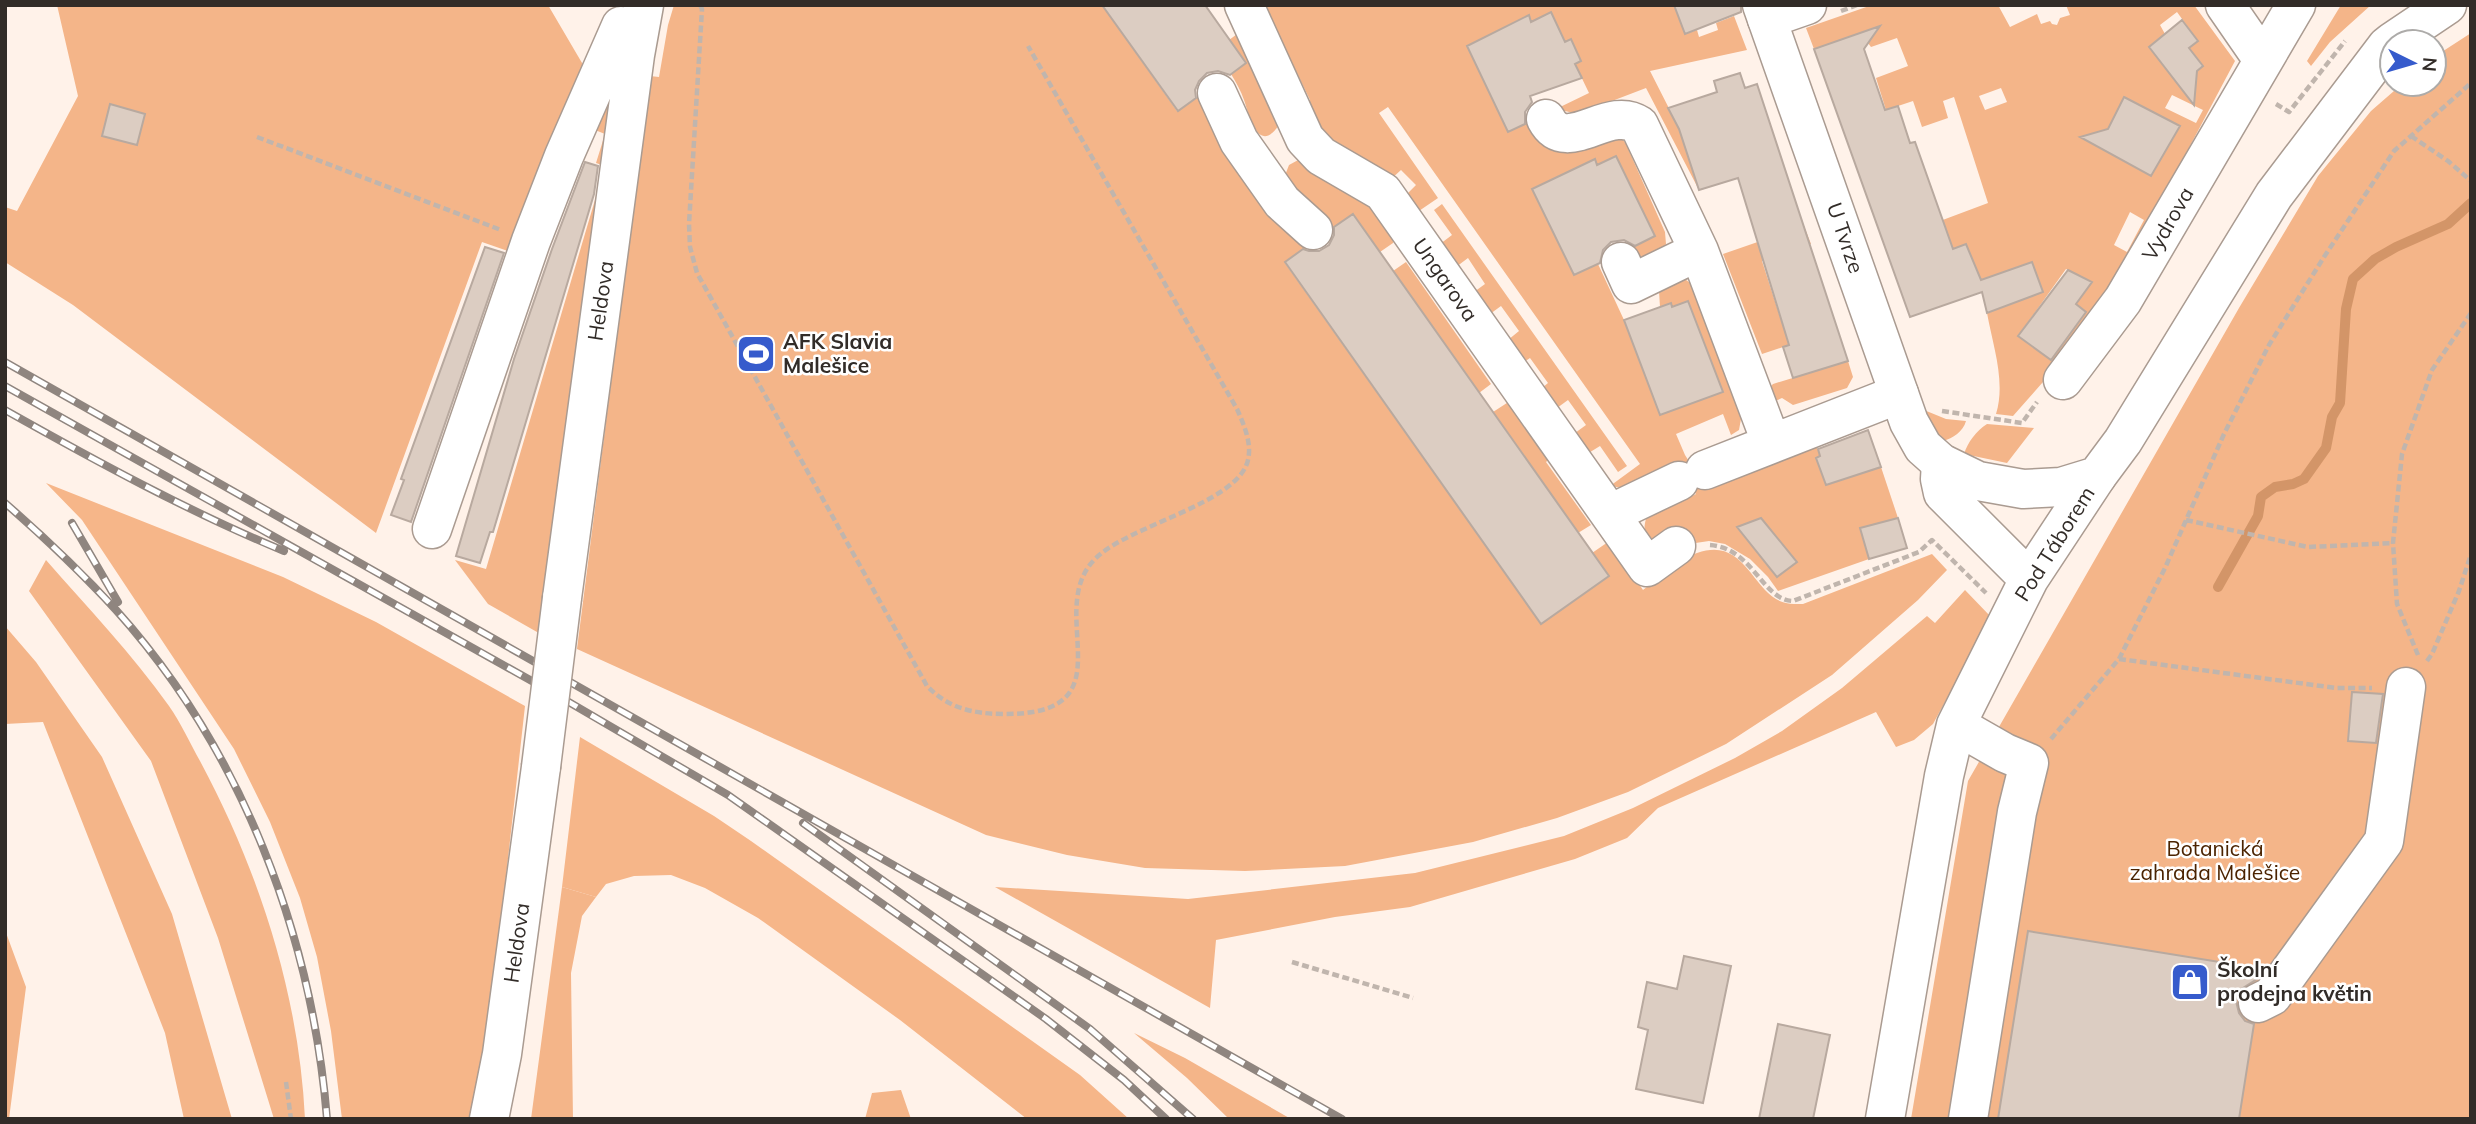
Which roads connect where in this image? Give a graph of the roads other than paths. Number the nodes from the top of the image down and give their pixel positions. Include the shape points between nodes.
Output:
1 (1244, 5) edge
2 (1807, 5) edge
3 (2225, 5) edge
4 (2296, 5) edge
5 (2447, 5) edge
6 (1765, 12) edge
7 (2413, 28) edge
8 (639, 30) edge
9 (2378, 58) edge
10 (2263, 61) junction
11 (1217, 93) dead end
12 (1546, 119) dead end
13 (1305, 139) junction
14 (1259, 169) junction
15 (1313, 230) dead end
16 (1699, 251) junction
17 (1631, 284) dead end
18 (2063, 380) dead end
19 (1899, 394) junction
20 (1771, 442) junction
21 (1941, 463) junction
22 (2098, 476) junction
23 (1610, 514) junction
24 (432, 528) dead end
25 (1675, 553) road end
26 (2029, 579) junction
27 (2414, 677) road end
28 (1956, 725) junction
29 (2258, 1003) dead end
30 (489, 1119) edge
31 (1885, 1119) edge
32 (1968, 1119) edge

1 - 13 street, Ungarova
2 - 6 street
3 - 10 street
4 - 10 street, Vydrova
5 - 7 street, Pod Táborem
6 - 19 street, U Tvrze
8 - 24 street via 621,26 564,156
8 - 30 street, Heldova, bridge via 502,1054
9 - 22 street, Pod Táborem via 2274,195
10 - 18 street, Vydrova via 2123,300
11 - 14 street via 1239,141
12 - 16 street via 1551,127 1568,133 1616,119 1639,125
13 - 14 street
13 - 23 street, Ungarova via 1321,156 1383,192
14 - 15 street via 1282,202
16 - 17 street
16 - 20 street
19 - 20 street
19 - 21 street, U Tvrze via 1923,447
20 - 23 street
21 - 22 street, U Tvrze via 1978,481 2023,489 2061,487
21 - 26 street via 1943,493
22 - 26 street, Pod Táborem
23 - 25 street, Ungarova
26 - 28 street, Pod Táborem
27 - 29 street via 2384,841 2272,996
28 - 31 street, Pod Táborem
28 - 32 street via 2029,763 2017,812

